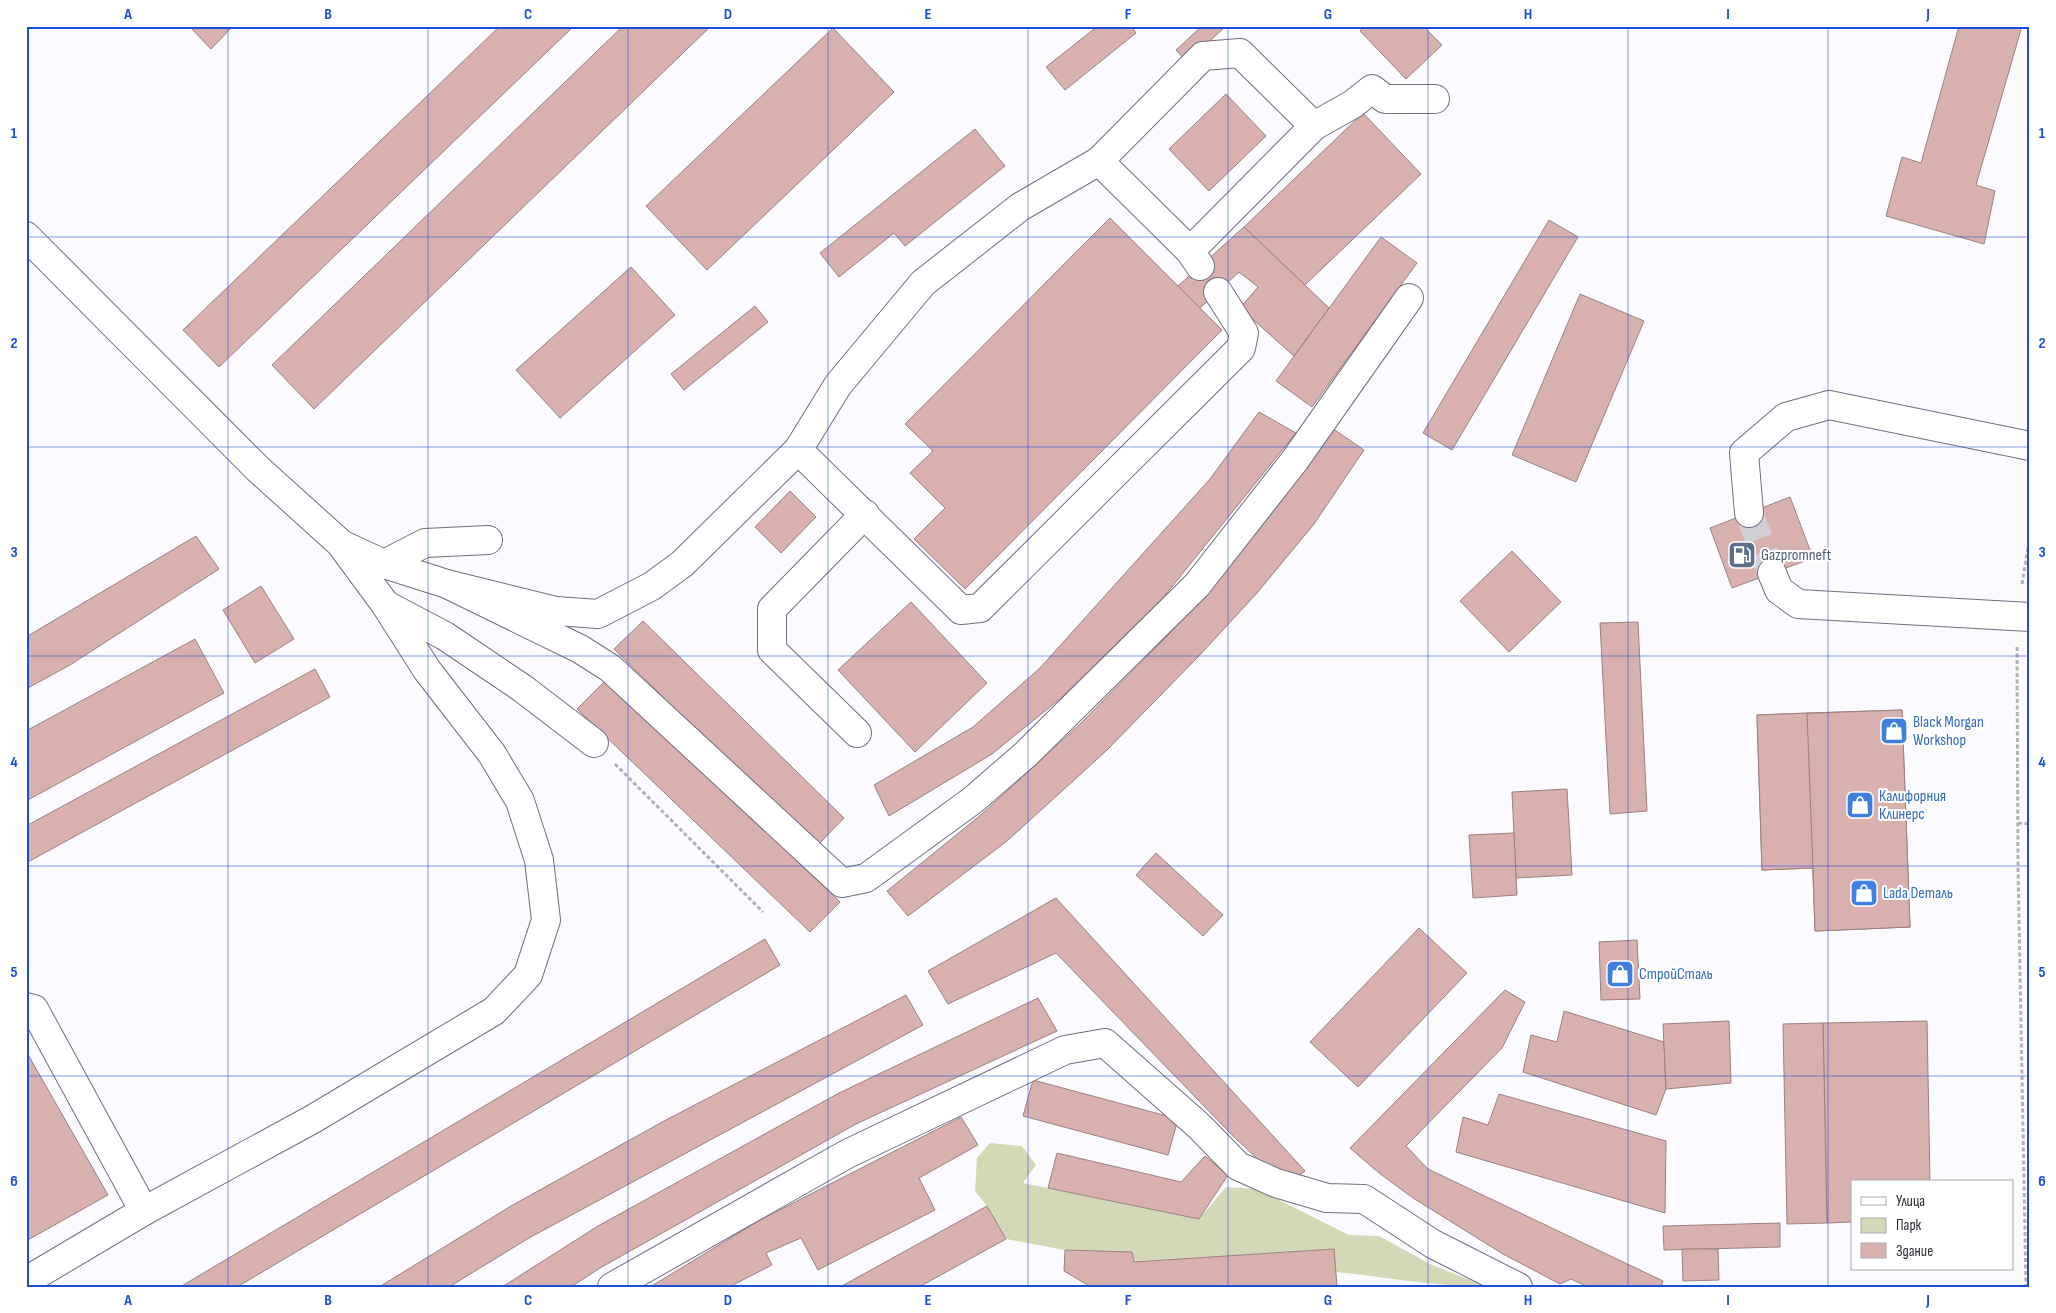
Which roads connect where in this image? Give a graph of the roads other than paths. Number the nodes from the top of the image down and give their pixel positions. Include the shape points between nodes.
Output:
1 (1435, 99) dead end
2 (1314, 126) junction
3 (1099, 160) junction
4 (26, 236) edge
5 (1218, 292) dead end
6 (1409, 298) dead end
7 (2030, 446) edge
8 (798, 450) junction
9 (1749, 513) tunnel mouth
10 (865, 514) junction
11 (488, 540) dead end
12 (340, 543) junction
13 (384, 564) junction
14 (1772, 572) tunnel mouth
15 (447, 584) junction
16 (385, 604) junction
17 (2024, 617) edge
18 (857, 733) dead end
19 (594, 743) road end
20 (26, 1007) edge
21 (144, 1211) junction
22 (26, 1281) edge
23 (612, 1287) edge
24 (1518, 1287) edge

1 - 2 lane via 1385,99 1372,89 1354,104
2 - 3 lane via 1240,53 1203,56
2 - 3 lane via 1195,258
3 - 8 lane via 1020,207 923,283 838,385
4 - 12 lane via 258,469
5 - 10 lane via 1244,332 1241,348 980,608 961,610
6 - 15 lane via 1295,460 1197,585 1026,754 973,800 866,878 842,883 610,668 580,649
7 - 9 lane via 1829,405 1786,417 1744,453
8 - 10 lane
8 - 15 lane via 682,564 652,586 598,614 556,611
10 - 18 lane via 772,608 772,650
11 - 13 lane via 425,544
12 - 13 lane
12 - 16 lane
13 - 15 lane
14 - 17 lane via 1779,590 1798,604
16 - 19 lane via 445,636 522,688
16 - 21 lane via 427,670 492,754 520,801 539,860 546,920 528,975 494,1011 313,1119
20 - 21 lane via 34,1009
21 - 22 lane
23 - 24 lane via 847,1154 1065,1050 1105,1043 1199,1126 1238,1166 1276,1183 1327,1198 1364,1199 1433,1244

